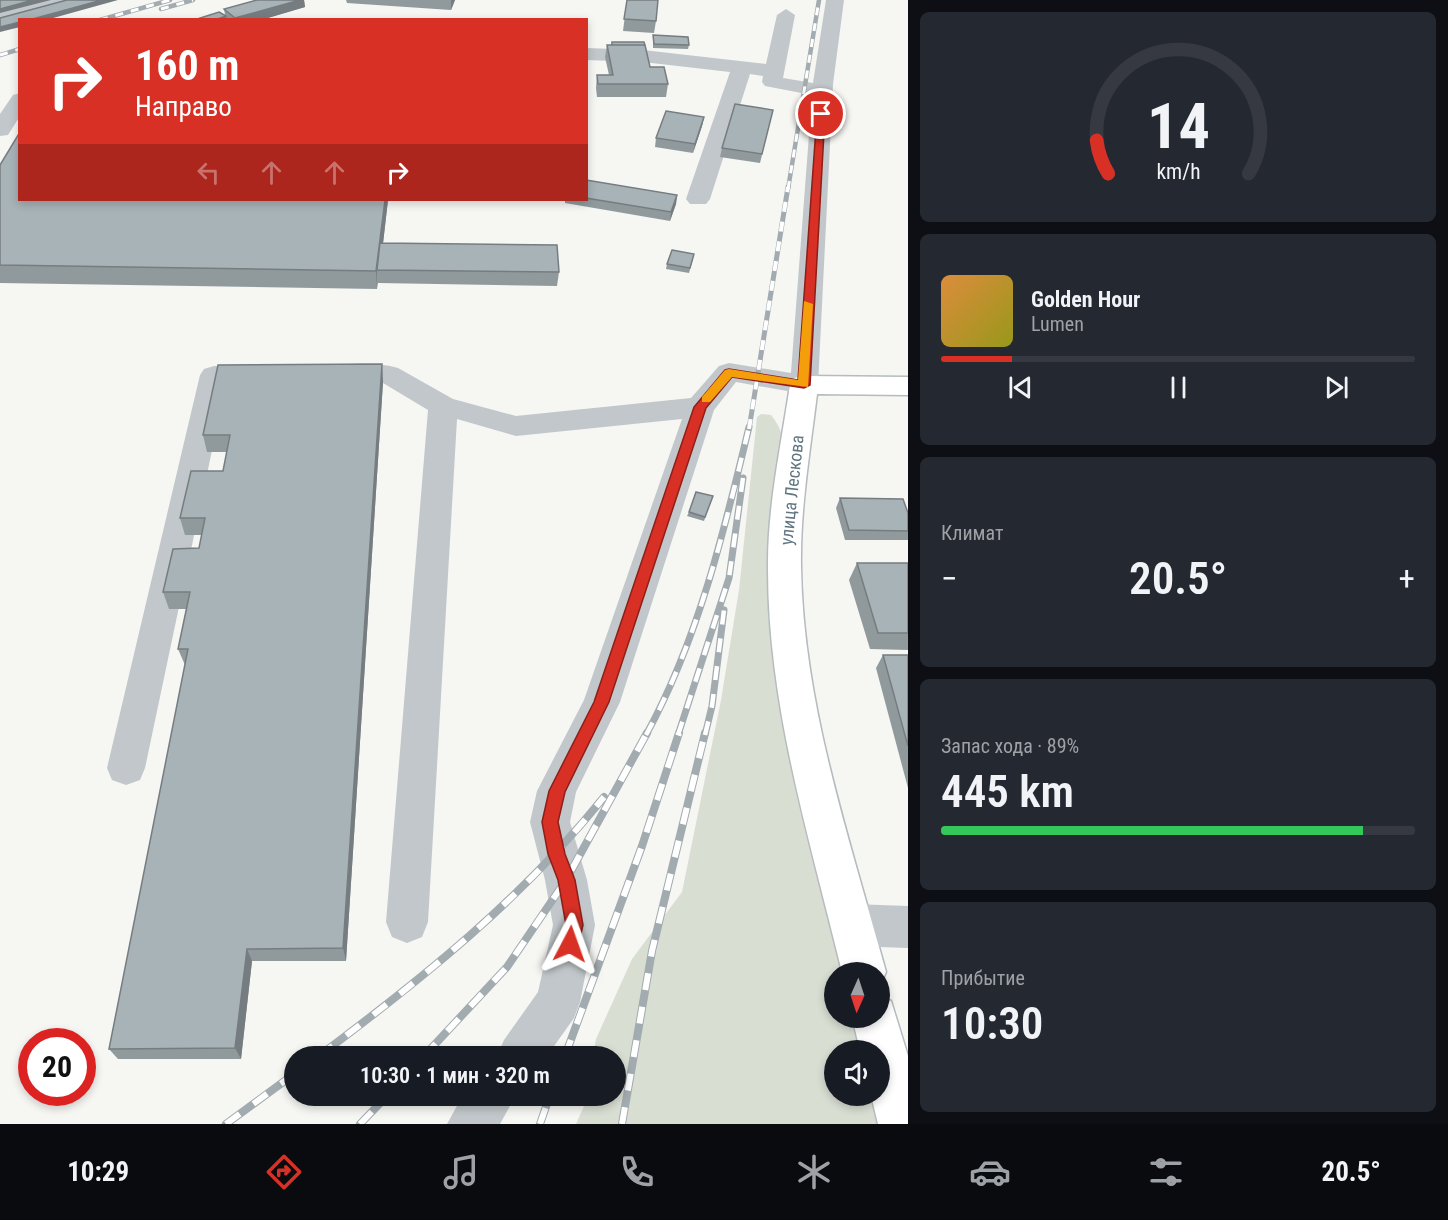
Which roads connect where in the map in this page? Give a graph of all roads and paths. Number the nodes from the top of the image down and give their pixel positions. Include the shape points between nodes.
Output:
1 (67, 0) edge
2 (835, 0) edge
3 (786, 15) dead end
4 (0, 18) edge
5 (588, 54) edge
6 (742, 67) junction
7 (775, 70) junction
8 (823, 91) junction
9 (18, 102) edge
10 (0, 130) edge
11 (698, 198) dead end
12 (804, 385) junction
13 (908, 386) edge
14 (443, 406) junction
15 (700, 407) junction
16 (126, 768) dead end
17 (407, 922) dead end
18 (852, 925) junction
19 (908, 927) edge
20 (861, 962) edge
21 (878, 1028) edge
22 (527, 1046) edge
23 (484, 1106) edge
24 (471, 1124) edge
25 (902, 1124) edge

1 - 4 street
2 - 8 street, улица Лескова
3 - 7 street
5 - 6 street
6 - 7 street
6 - 11 street
7 - 8 street via 772,82
8 - 12 street, улица Лескова
9 - 10 street
12 - 13 main road
12 - 15 street via 729,372
12 - 18 main road, улица Лескова via 787,512 785,591 792,668 804,732
14 - 15 street via 516,426
14 - 16 street via 388,374 214,375
14 - 17 street
15 - 22 street via 602,702 557,791 550,822 574,925 558,1002
18 - 19 street
18 - 20 main road, улица Лескова
21 - 25 main road
23 - 24 street

